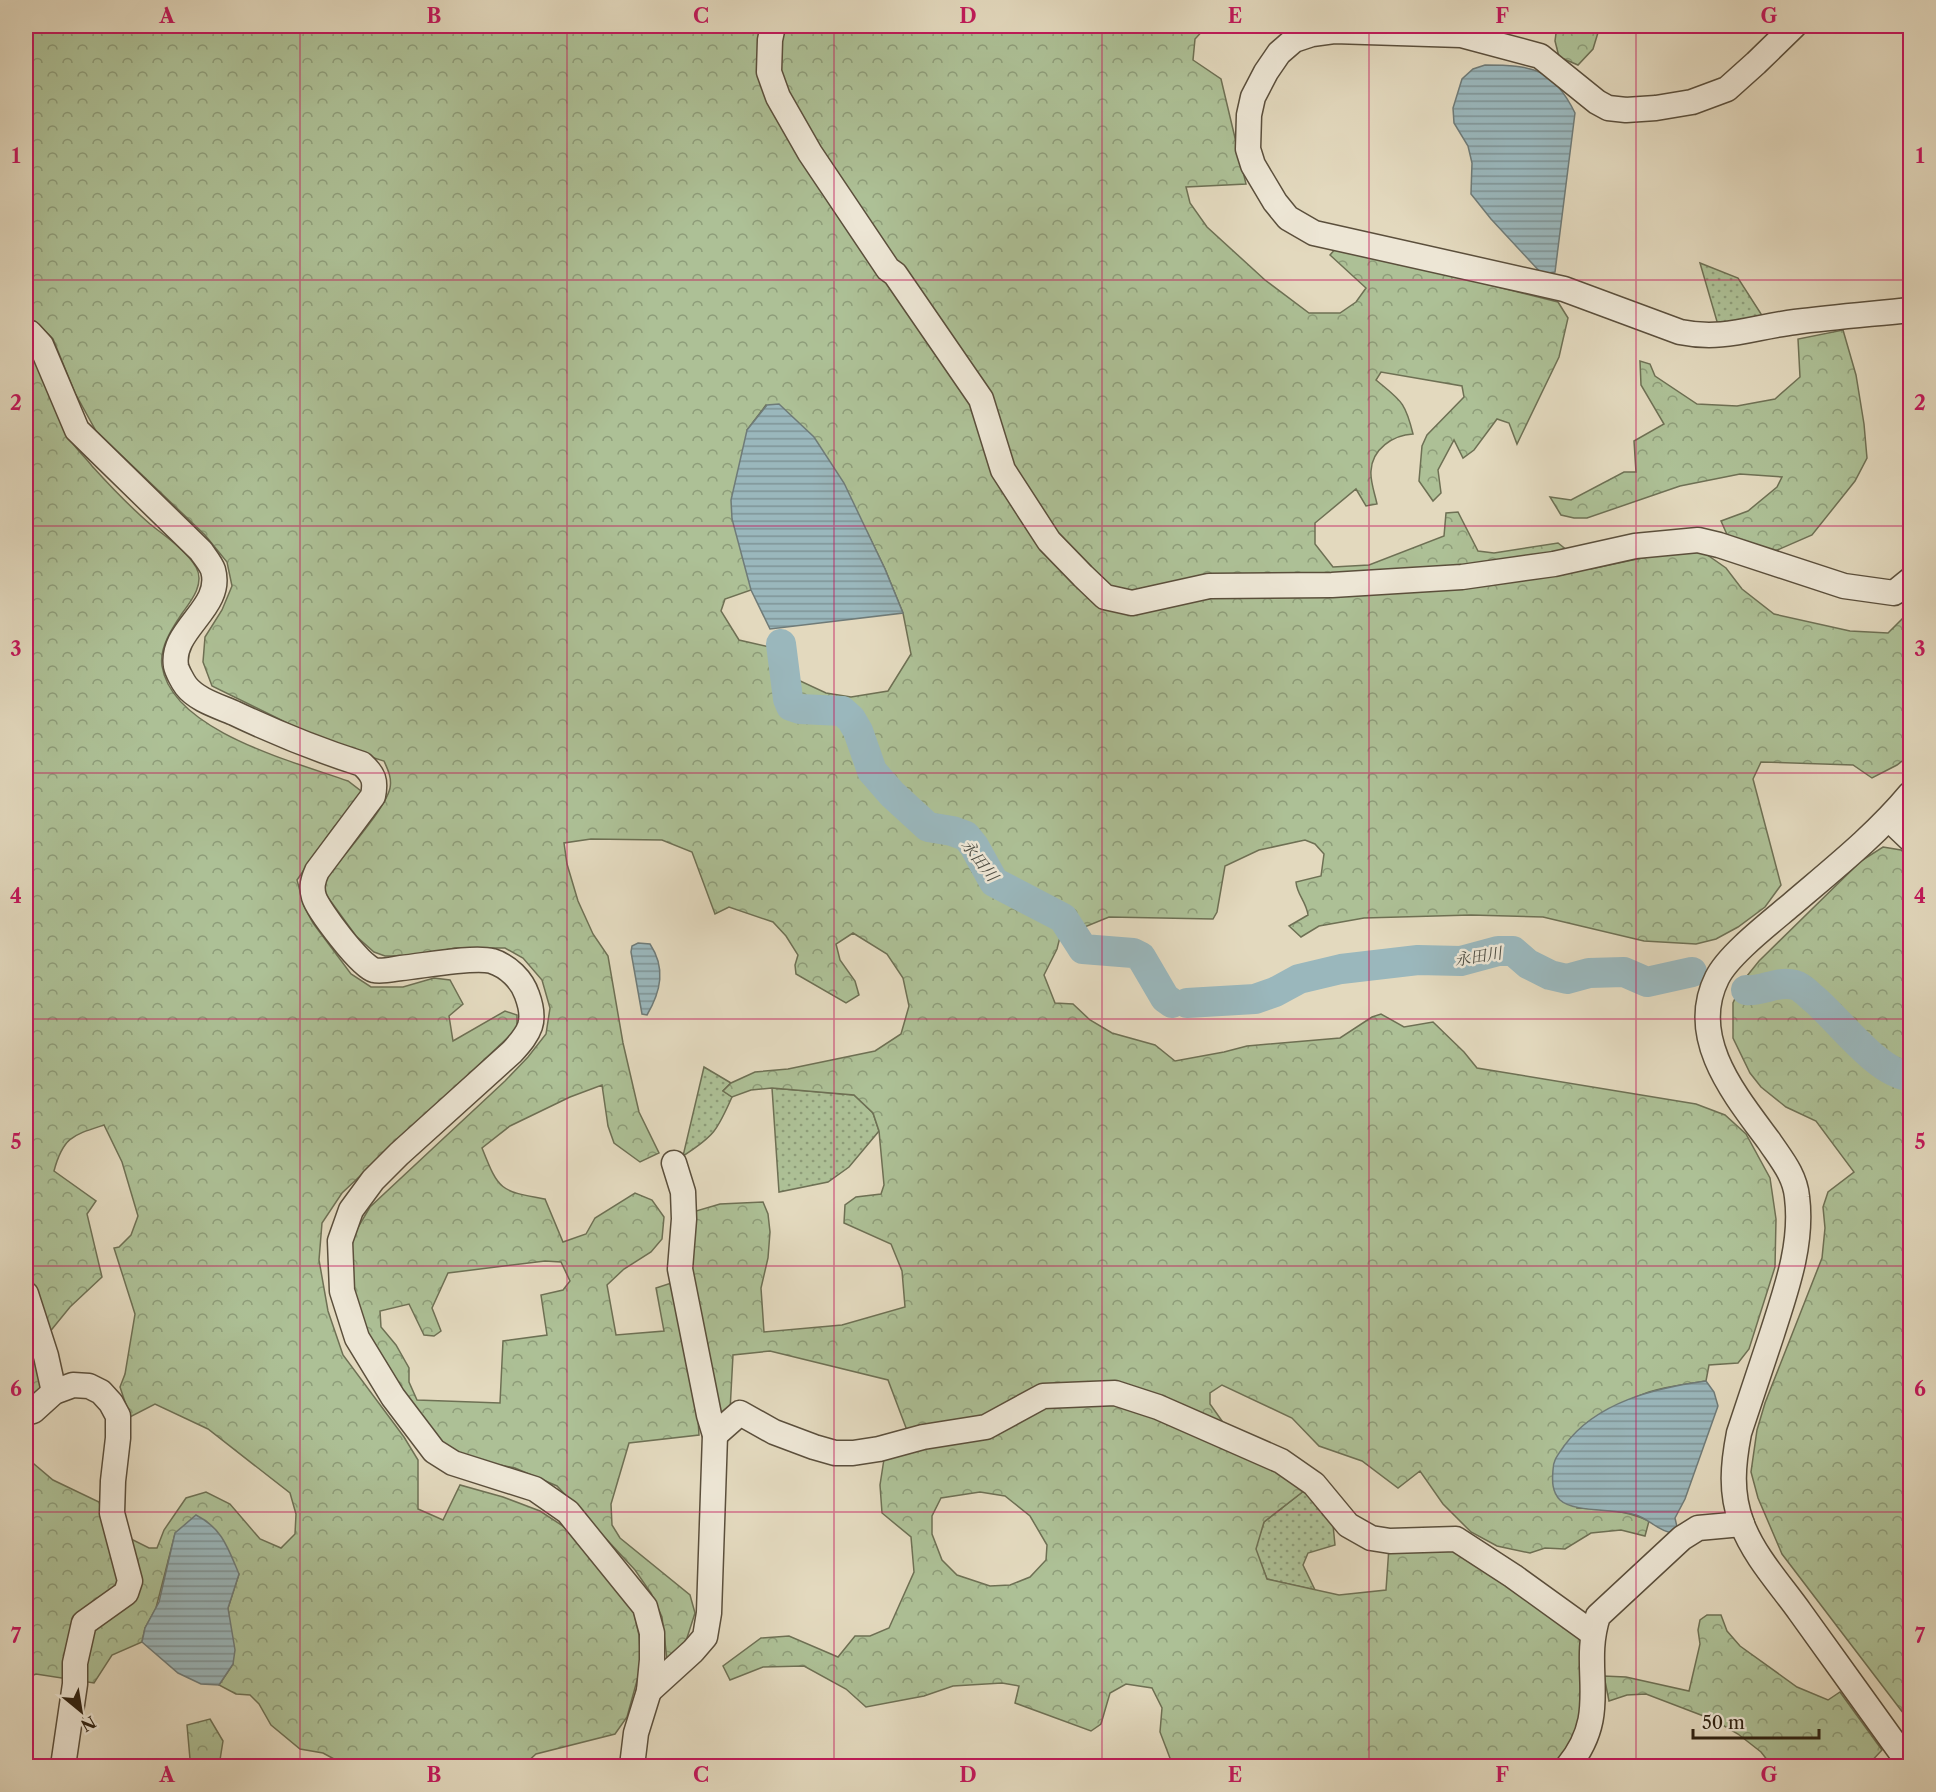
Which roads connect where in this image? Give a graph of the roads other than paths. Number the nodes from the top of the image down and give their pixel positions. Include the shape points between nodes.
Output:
1 (773, 26) edge
2 (1794, 26) edge
3 (1911, 310) edge
4 (26, 332) edge
5 (1911, 580) edge
6 (1911, 794) edge
7 (1889, 819) junction
8 (1911, 839) edge
9 (674, 1163) dead end
10 (26, 1294) edge
11 (54, 1392) junction
12 (26, 1413) edge
13 (715, 1435) junction
14 (1742, 1524) junction
15 (1592, 1633) junction
16 (649, 1691) junction
17 (1911, 1765) edge
18 (63, 1767) edge
19 (632, 1767) edge
20 (1568, 1767) edge

1 - 5 street via 769,72 778,97 810,153 981,399 1003,470 1049,541 1106,597 1132,603 1209,586 1332,585 1462,577 1554,564 1635,546 1698,540 1844,586 1894,593
2 - 3 street via 1727,89 1692,102 1626,110 1597,102 1539,56 1461,35 1334,31 1312,34 1294,40 1266,72 1249,115 1248,149 1275,202 1288,218 1314,233 1564,289 1680,332 1717,336 1793,322
4 - 16 street via 41,345 77,430 201,551 213,569 208,603 183,637 177,653 176,666 186,686 222,708 287,738 362,764 371,773 375,782 373,796 317,871 312,884 314,899 353,954 374,971 492,961 518,978 526,992 533,1012 529,1033 399,1154 351,1210 340,1241 342,1291 357,1338 393,1397 434,1451 453,1463 535,1490 568,1512 645,1607 652,1633
6 - 7 street
7 - 8 street
7 - 14 street via 1728,962 1717,977 1707,1007 1706,1026 1716,1060 1788,1167 1799,1213 1798,1239 1787,1287 1734,1456 1732,1476
9 - 13 street via 683,1192 680,1269
10 - 11 street
11 - 12 street
11 - 18 street via 73,1385 89,1386 101,1392 117,1416 112,1513 130,1581 126,1593 84,1623 75,1663
13 - 15 street via 740,1413 774,1432 814,1447 854,1453 986,1428 1043,1396 1115,1393 1158,1407 1281,1461 1314,1484 1348,1525 1371,1538 1456,1539
13 - 16 street via 710,1613 705,1637
14 - 15 street via 1698,1528 1682,1538 1598,1616
14 - 17 street via 1767,1566
15 - 20 street via 1594,1703 1589,1729
16 - 19 street via 636,1733

